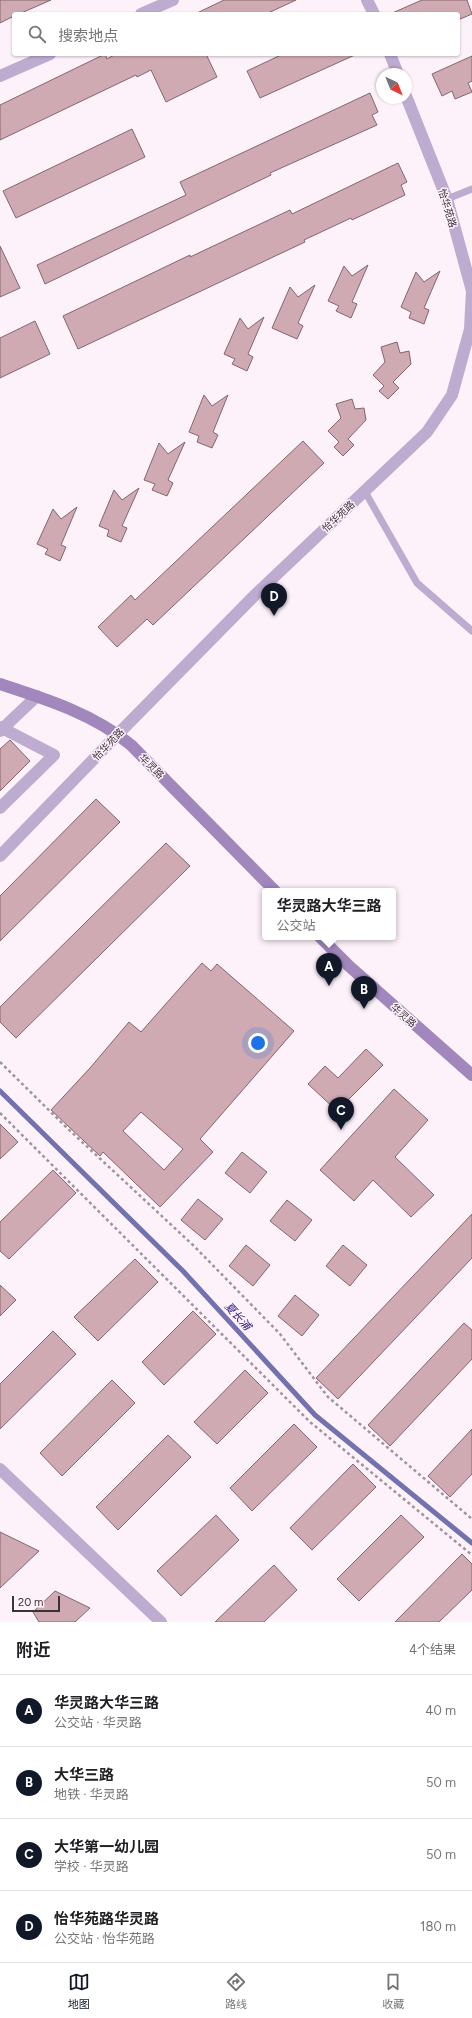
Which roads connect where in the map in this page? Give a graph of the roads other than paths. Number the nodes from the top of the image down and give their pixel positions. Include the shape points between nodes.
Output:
1 (173, 0) edge
2 (367, 0) edge
3 (146, 12) edge
4 (373, 12) edge
5 (45, 56) edge
6 (391, 56) edge
7 (396, 68) edge
8 (0, 76) edge
9 (409, 104) edge
10 (472, 189) edge
11 (447, 199) junction
12 (364, 490) junction
13 (472, 631) edge
14 (0, 684) edge
15 (37, 696) junction
16 (1, 728) edge
17 (118, 734) junction
18 (0, 808) edge
19 (0, 856) edge
20 (272, 888) edge
21 (323, 940) edge
22 (472, 1075) edge
23 (0, 1469) edge
24 (161, 1622) edge

1 - 3 street
2 - 4 street
5 - 8 street
6 - 7 street
9 - 11 street, 怡华苑路
10 - 11 lane
11 - 12 street, 怡华苑路 via 472,291 470,329 452,395 427,432
12 - 13 lane via 417,583
12 - 17 street, 怡华苑路 via 255,595
14 - 15 main road, 华灵路
15 - 16 street
15 - 17 main road, 华灵路 via 58,703
16 - 18 street via 54,755
17 - 19 street, 怡华苑路
17 - 20 main road, 华灵路
21 - 22 main road, 华灵路
23 - 24 street

